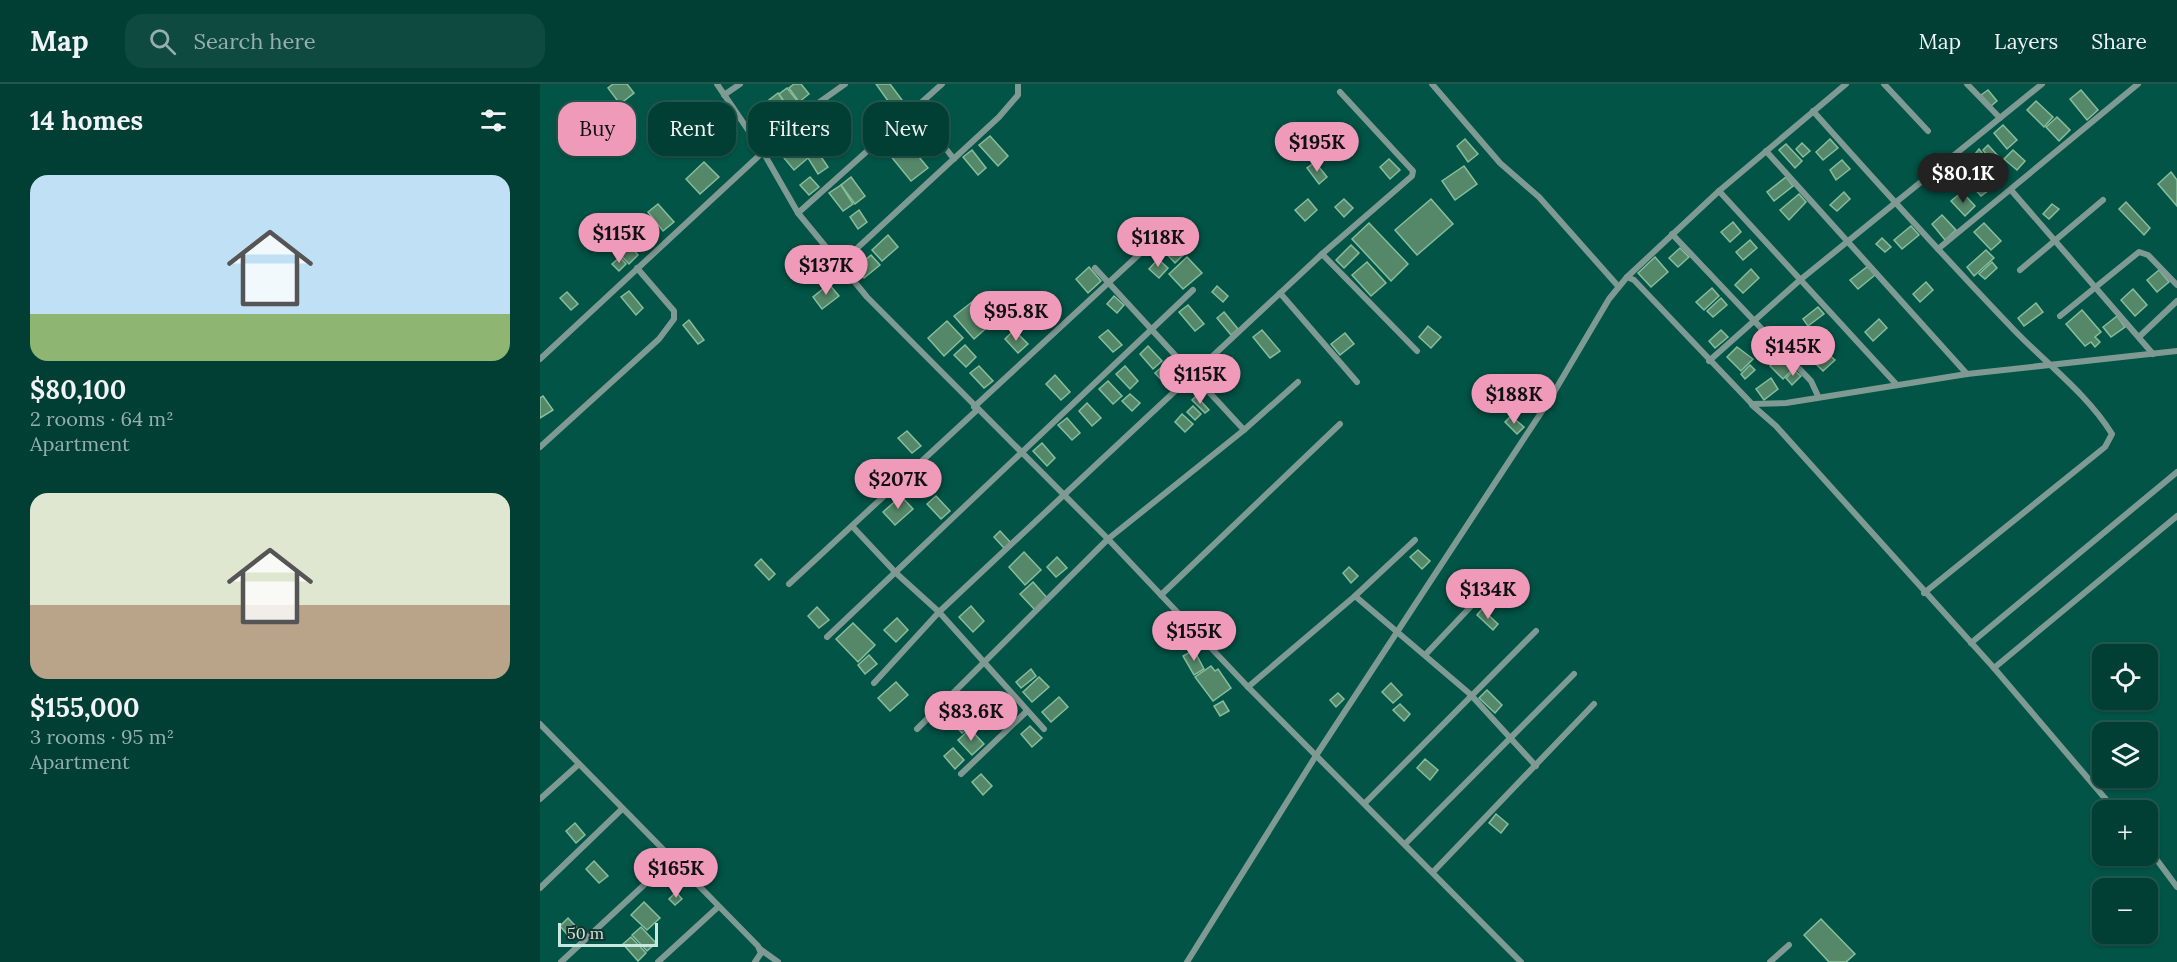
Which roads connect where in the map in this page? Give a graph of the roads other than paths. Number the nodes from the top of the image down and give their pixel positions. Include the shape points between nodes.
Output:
1 (717, 84) edge
2 (740, 84) edge
3 (844, 84) edge
4 (942, 84) edge
5 (1018, 84) edge
6 (1432, 84) edge
7 (1845, 84) edge
8 (1884, 84) edge
9 (1967, 84) edge
10 (2042, 84) edge
11 (2138, 84) edge
12 (1340, 92) dead end
13 (724, 95) junction
14 (819, 102) edge
15 (922, 102) edge
16 (1813, 111) junction
17 (2000, 118) junction
18 (748, 129) edge
19 (1928, 131) dead end
20 (1766, 151) junction
21 (949, 153) edge
22 (863, 155) edge
23 (759, 156) edge
24 (765, 156) edge
25 (954, 159) junction
26 (2011, 190) junction
27 (1719, 191) junction
28 (2103, 200) dead end
29 (1894, 201) junction
30 (798, 213) junction
31 (1672, 234) junction
32 (1159, 236) dead end
33 (1848, 240) junction
34 (2055, 240) junction
35 (1938, 249) junction
36 (1322, 254) junction
37 (840, 264) junction
38 (637, 268) junction
39 (1095, 268) dead end
40 (2020, 270) dead end
41 (1627, 277) junction
42 (1800, 279) junction
43 (1108, 282) junction
44 (2177, 285) edge
45 (1618, 286) junction
46 (2096, 286) junction
47 (1193, 290) dead end
48 (1280, 293) junction
49 (2177, 301) edge
50 (2060, 316) dead end
51 (1755, 321) junction
52 (1152, 329) junction
53 (2140, 336) junction
54 (1417, 351) dead end
55 (2177, 351) edge
56 (2153, 354) junction
57 (540, 359) edge
58 (1709, 361) junction
59 (2046, 364) junction
60 (1193, 374) junction
61 (1967, 374) junction
62 (1298, 382) dead end
63 (1357, 382) dead end
64 (1897, 385) junction
65 (1818, 396) junction
66 (1752, 404) junction
67 (976, 408) junction
68 (1340, 424) dead end
69 (1244, 430) junction
70 (540, 447) edge
71 (1021, 453) junction
72 (2177, 472) edge
73 (1065, 496) junction
74 (2177, 516) edge
75 (852, 526) junction
76 (1108, 539) junction
77 (1415, 540) dead end
78 (896, 573) junction
79 (789, 584) dead end
80 (1924, 593) junction
81 (1161, 595) junction
82 (1355, 596) junction
83 (1475, 602) dead end
84 (939, 612) junction
85 (1536, 631) dead end
86 (1398, 632) junction
87 (827, 636) dead end
88 (1971, 643) junction
89 (1426, 654) junction
90 (985, 662) junction
91 (1994, 668) junction
92 (1574, 674) dead end
93 (874, 683) dead end
94 (1248, 687) junction
95 (1470, 694) junction
96 (1594, 704) dead end
97 (1027, 711) junction
98 (540, 724) edge
99 (917, 729) dead end
100 (1044, 729) dead end
101 (1511, 738) junction
102 (1317, 754) junction
103 (579, 764) junction
104 (1536, 765) junction
105 (961, 774) dead end
106 (540, 800) edge
107 (2106, 800) edge
108 (1365, 803) junction
109 (622, 809) junction
110 (1405, 844) junction
111 (672, 859) junction
112 (2158, 861) edge
113 (1433, 872) junction
114 (2177, 887) edge
115 (540, 888) edge
116 (718, 907) junction
117 (1789, 945) dead end
118 (759, 949) junction
119 (561, 962) edge
120 (658, 962) edge
121 (755, 962) edge
122 (778, 962) edge
123 (1187, 962) edge
124 (1521, 962) edge
125 (1770, 962) edge

1 - 13 street
2 - 13 street
3 - 14 street
4 - 15 street
5 - 25 street via 1018,95 1012,103
6 - 45 street via 1500,163 1539,197
7 - 16 street
8 - 19 street
9 - 17 street
10 - 17 street
11 - 26 street
12 - 36 street via 1413,173
13 - 18 street
16 - 20 street
16 - 29 street
17 - 29 street
20 - 27 street
20 - 33 street
21 - 25 street
22 - 30 street
23 - 38 street
24 - 30 street
25 - 37 street
26 - 34 street
26 - 35 street
27 - 31 street
27 - 42 street
28 - 34 street
29 - 33 street
29 - 35 street
30 - 37 street
31 - 41 street
31 - 51 street
32 - 43 street
33 - 42 street
33 - 61 street
34 - 40 street
34 - 46 street
35 - 59 street
36 - 48 street
36 - 54 street
37 - 67 street via 867,297
38 - 57 street
38 - 70 street via 674,311 672,322 659,339
39 - 43 street
41 - 45 street
41 - 58 street
42 - 51 street
42 - 64 street
43 - 52 street
43 - 67 street
44 - 46 street via 2143,251
45 - 86 street via 1573,364
46 - 50 street
46 - 53 street
47 - 52 street
48 - 60 street
48 - 63 street
49 - 53 street
51 - 58 street
51 - 65 street via 1811,381
52 - 60 street
52 - 71 street
53 - 56 street
55 - 56 street
56 - 59 street
58 - 66 street
59 - 61 street
59 - 80 street via 2100,415 2112,434 2105,447
60 - 69 street
60 - 73 street
61 - 64 street
62 - 69 street
64 - 65 street
65 - 66 street via 1786,403
66 - 80 street
67 - 71 street
67 - 75 street
68 - 81 street
69 - 76 street
71 - 73 street
71 - 78 street
72 - 88 street
73 - 76 street
73 - 84 street
74 - 91 street
75 - 78 street
75 - 79 street
76 - 81 street
76 - 90 street
77 - 82 street
78 - 84 street
78 - 87 street
80 - 88 street
81 - 94 street
82 - 86 street
82 - 94 street
83 - 89 street
84 - 90 street
84 - 93 street
85 - 95 street
86 - 89 street
86 - 102 street
88 - 91 street
89 - 95 street
90 - 97 street
90 - 99 street
91 - 107 street
92 - 101 street
94 - 102 street
95 - 101 street
95 - 108 street
96 - 104 street
97 - 100 street
97 - 105 street
98 - 103 street
101 - 104 street
101 - 110 street
102 - 108 street
102 - 123 street
103 - 106 street
103 - 109 street
104 - 113 street
108 - 110 street
109 - 111 street
109 - 115 street
110 - 113 street
111 - 116 street
111 - 119 street
112 - 114 street
113 - 124 street
116 - 118 street
116 - 120 street
117 - 125 street
118 - 121 street via 761,953
118 - 122 street

